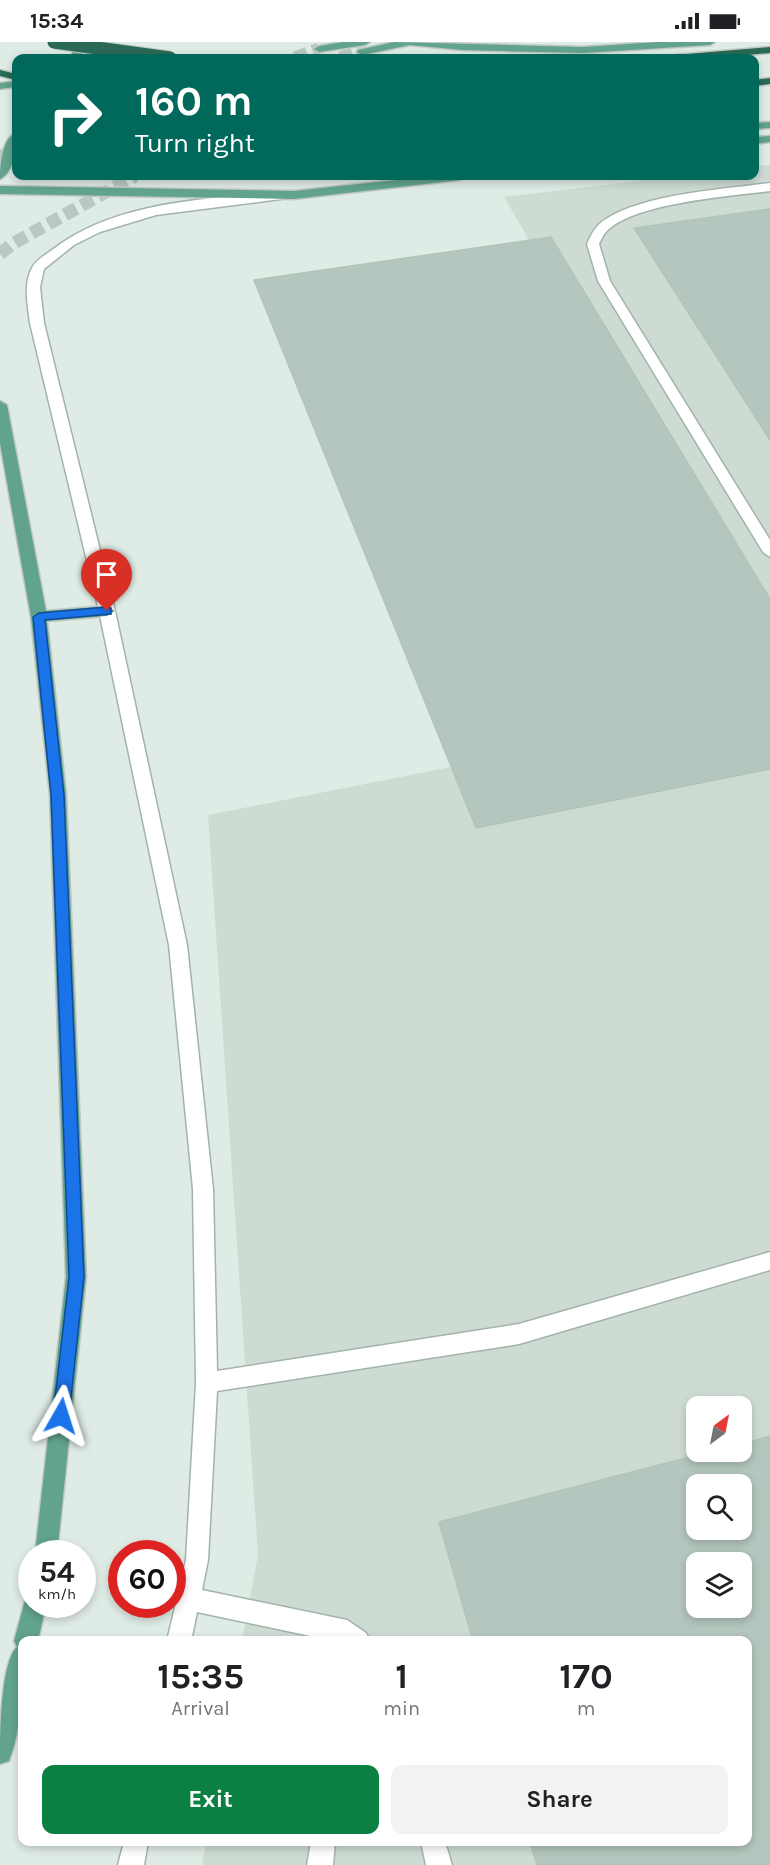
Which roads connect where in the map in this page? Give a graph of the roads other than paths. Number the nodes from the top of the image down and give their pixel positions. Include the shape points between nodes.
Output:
1 (54, 42) edge
2 (410, 42) edge
3 (710, 42) edge
4 (363, 47) edge
5 (462, 47) junction
6 (319, 49) tunnel mouth
7 (770, 50) edge
8 (141, 54) edge
9 (444, 54) edge
10 (722, 54) edge
11 (12, 146) edge
12 (0, 174) edge
13 (425, 180) edge
14 (770, 187) edge
15 (0, 190) edge
16 (294, 195) junction
17 (0, 405) edge
18 (770, 552) edge
19 (107, 611) junction
20 (39, 617) junction
21 (770, 1261) edge
22 (207, 1383) junction
23 (48, 1540) edge
24 (189, 1599) junction
25 (31, 1618) edge
26 (27, 1636) edge
27 (181, 1636) edge
28 (342, 1636) edge
29 (18, 1673) edge
30 (0, 1752) edge
31 (135, 1846) edge
32 (322, 1846) edge
33 (434, 1846) edge
34 (131, 1865) edge
35 (320, 1865) edge
36 (439, 1865) edge

1 - 8 highway, bridge
2 - 4 main road
2 - 5 main road
3 - 5 main road via 583,50
4 - 6 main road
5 - 9 main road
7 - 10 highway
11 - 12 main road
13 - 16 main road
14 - 18 street via 654,205 618,218 600,230 593,244 604,281
15 - 16 main road
16 - 19 street via 221,201 105,224 61,245 38,269 34,295 37,323
17 - 20 main road
19 - 20 main road
19 - 22 street via 178,945 203,1189
20 - 23 main road via 58,795 76,1277
21 - 22 street via 519,1334
22 - 24 street via 197,1560
24 - 27 street
24 - 28 street
25 - 26 main road
29 - 30 main road
31 - 34 street
32 - 35 street
33 - 36 street

